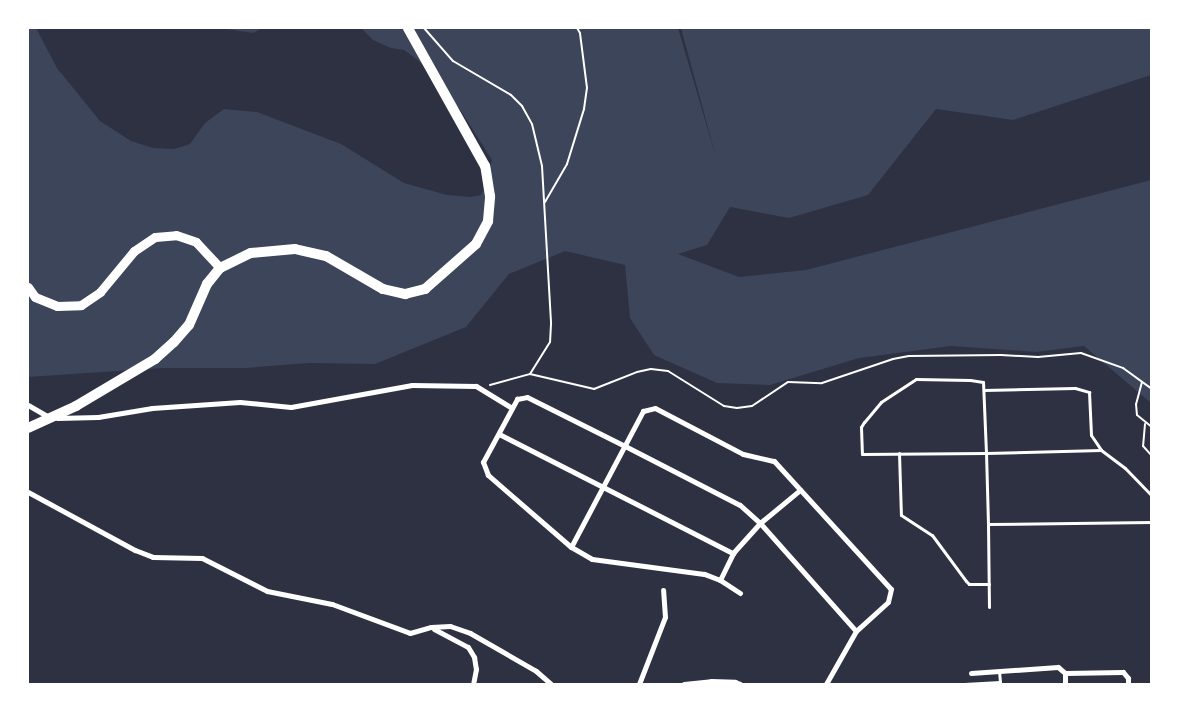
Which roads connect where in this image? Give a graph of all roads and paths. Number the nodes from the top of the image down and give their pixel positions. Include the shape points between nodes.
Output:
1 (408, 28) edge
2 (424, 28) edge
3 (576, 28) edge
4 (545, 202) junction
5 (220, 268) junction
6 (28, 287) edge
7 (530, 374) junction
8 (1142, 381) junction
9 (476, 386) junction
10 (1152, 389) edge
11 (984, 390) junction
12 (28, 405) edge
13 (512, 408) junction
14 (51, 418) junction
15 (1146, 423) junction
16 (1152, 427) edge
17 (28, 428) edge
18 (499, 434) junction
19 (625, 446) junction
20 (1102, 450) junction
21 (899, 453) junction
22 (986, 453) junction
23 (1152, 456) edge
24 (604, 488) junction
25 (800, 490) junction
26 (28, 492) edge
27 (1152, 496) edge
28 (1152, 522) edge
29 (760, 523) junction
30 (988, 524) junction
31 (571, 547) junction
32 (733, 553) junction
33 (720, 580) junction
34 (989, 584) junction
35 (663, 590) dead end
36 (740, 594) dead end
37 (989, 607) dead end
38 (431, 627) junction
39 (856, 631) junction
40 (998, 671) junction
41 (971, 673) dead end
42 (1065, 673) junction
43 (473, 684) edge
44 (550, 684) edge
45 (637, 684) edge
46 (644, 684) edge
47 (684, 684) edge
48 (740, 684) edge
49 (826, 684) edge
50 (964, 684) edge
51 (1065, 684) edge
52 (1128, 684) edge

1 - 5 main road via 485,166 490,196 488,220 476,244 425,289 405,294 383,289 326,256 295,249 251,253
2 - 4 path via 453,61 511,95 522,106 532,124 542,166
3 - 4 path via 580,33 587,88 584,109 567,164
4 - 7 path via 550,342
5 - 6 street via 196,242 176,235 155,237 134,251 100,292 81,305 57,306 35,297
5 - 14 main road via 208,284 189,325 155,359
7 - 8 path via 594,389 637,372 651,369 668,371 724,406 737,408 752,406 788,382 822,382 909,356 1038,357 1081,353 1123,368
7 - 9 path via 500,384
8 - 10 path
8 - 15 path via 1136,404 1137,415
9 - 13 street
9 - 14 street via 412,385 291,407 240,402 152,408 98,417
11 - 20 lane via 1075,388 1089,392 1091,435
11 - 21 lane via 983,382 916,379 881,402 862,427 862,454
11 - 22 lane
12 - 14 street
13 - 18 street
13 - 19 street via 517,399 527,397
14 - 17 main road
15 - 16 path
15 - 23 path via 1143,446
18 - 24 street
18 - 31 street via 483,462 488,475
19 - 24 street
19 - 25 street via 643,411 654,408 743,454 774,460
19 - 29 street via 740,506
20 - 22 lane
20 - 27 lane
21 - 22 lane
21 - 34 lane via 901,515 932,535 966,581
22 - 30 lane
24 - 31 street
24 - 32 street
25 - 29 street
25 - 39 street via 891,589 888,602
26 - 38 street via 153,557 202,558 267,591 332,604 410,633
28 - 30 lane
29 - 32 street
29 - 39 street
30 - 34 lane
31 - 33 street via 592,560 704,574
32 - 33 street
33 - 36 street
34 - 37 lane
35 - 45 street via 665,617
38 - 43 street via 468,647 476,670
38 - 44 street via 450,626 470,633 536,671
39 - 49 street
40 - 41 street
40 - 42 street via 1058,667
40 - 50 lane via 1000,682
42 - 51 street
42 - 52 street via 1123,672
45 - 46 street
47 - 48 street via 711,681

